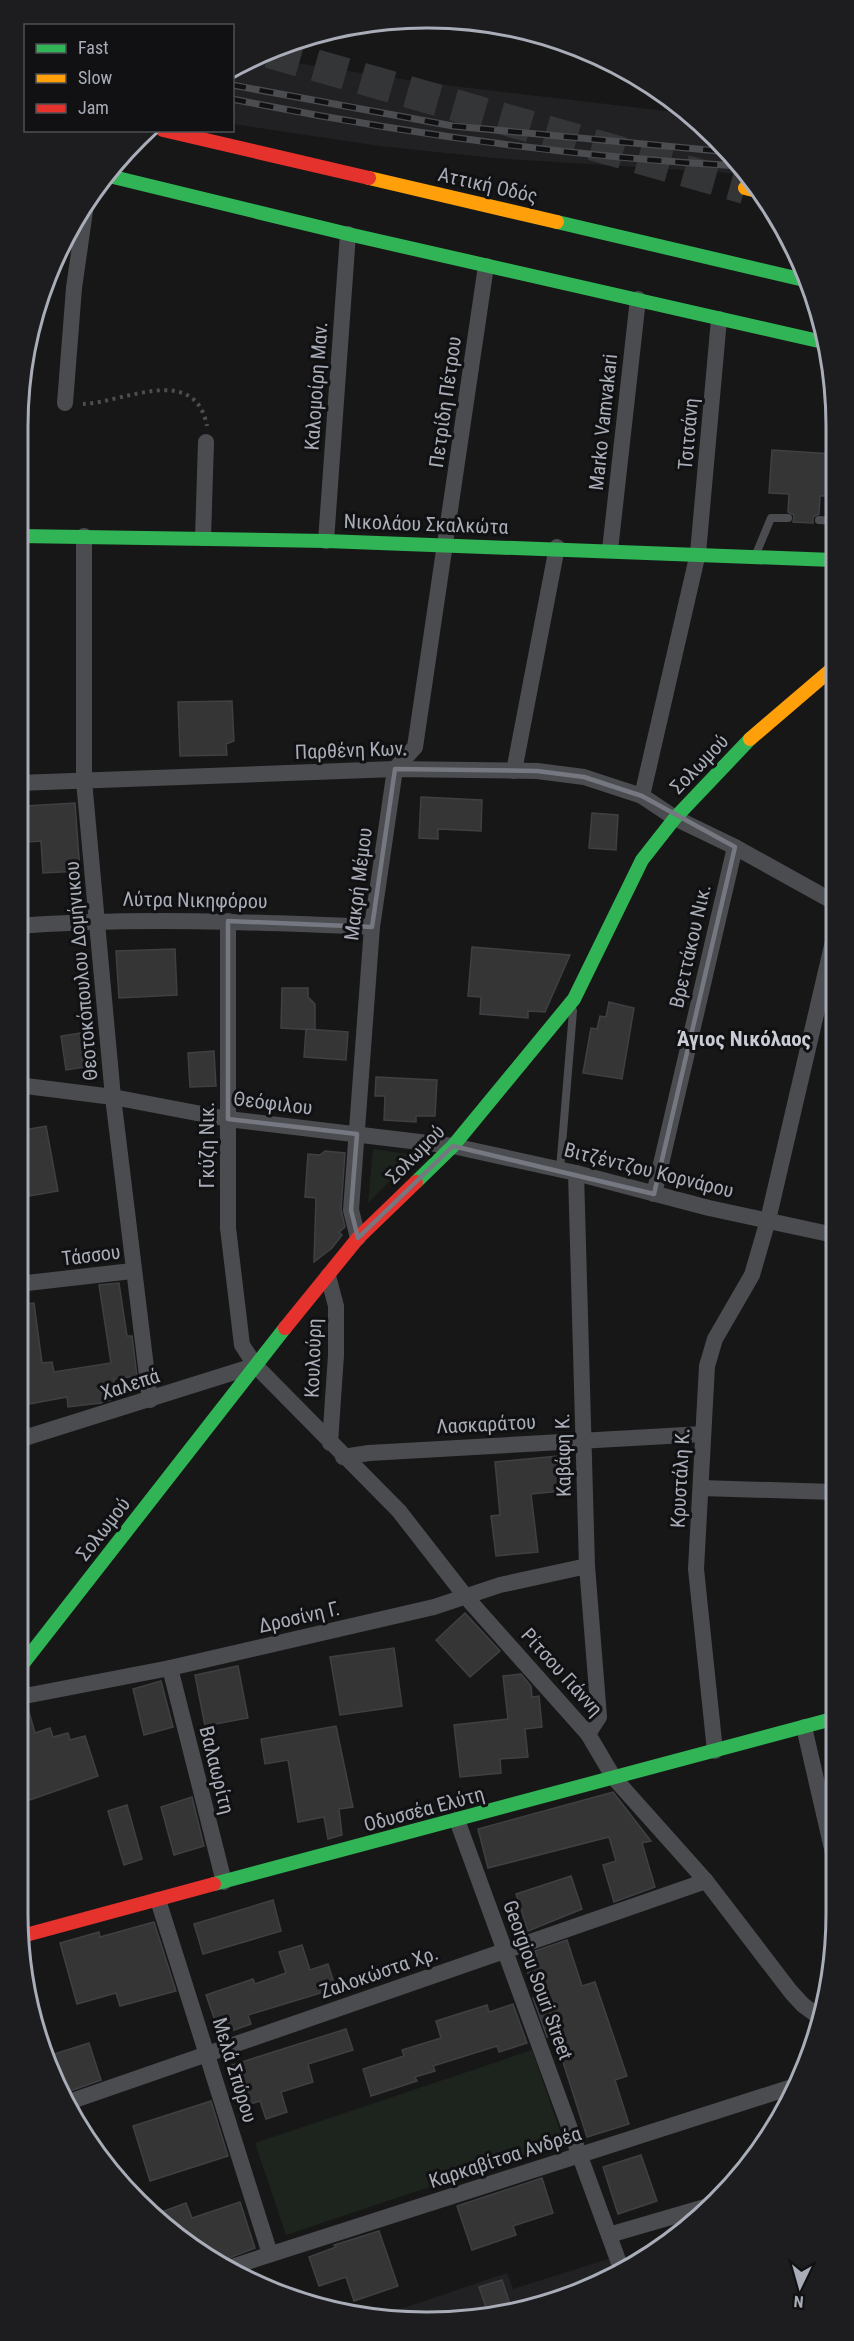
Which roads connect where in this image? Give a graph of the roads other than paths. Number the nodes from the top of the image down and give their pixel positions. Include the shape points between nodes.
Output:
1 (172, 132) edge
2 (116, 178) edge
3 (83, 227) edge
4 (348, 234) junction
5 (486, 266) junction
6 (796, 278) edge
7 (638, 299) junction
8 (719, 319) junction
9 (816, 340) edge
10 (65, 403) road end
11 (206, 442) road end
12 (788, 518) dead end
13 (819, 520) dead end
14 (826, 521) edge
15 (28, 536) edge
16 (84, 536) junction
17 (203, 538) junction
18 (326, 541) junction
19 (445, 544) junction
20 (556, 548) junction
21 (610, 550) junction
22 (698, 553) junction
23 (755, 556) junction
24 (826, 560) edge
25 (826, 674) edge
26 (395, 769) junction
27 (514, 771) junction
28 (84, 781) junction
29 (28, 783) edge
30 (642, 796) junction
31 (675, 818) junction
32 (735, 847) junction
33 (826, 898) edge
34 (97, 920) junction
35 (228, 921) junction
36 (28, 925) edge
37 (372, 927) junction
38 (826, 971) edge
39 (574, 999) junction
40 (28, 1085) edge
41 (113, 1097) junction
42 (228, 1119) junction
43 (357, 1134) junction
44 (453, 1146) junction
45 (568, 1171) junction
46 (654, 1194) junction
47 (768, 1220) junction
48 (826, 1233) edge
49 (358, 1238) junction
50 (132, 1271) junction
51 (328, 1276) junction
52 (28, 1283) edge
53 (255, 1365) junction
54 (150, 1400) junction
55 (703, 1434) junction
56 (28, 1437) edge
57 (584, 1440) junction
58 (330, 1443) junction
59 (343, 1457) junction
60 (701, 1488) junction
61 (826, 1492) edge
62 (587, 1566) junction
63 (466, 1597) junction
64 (28, 1657) edge
65 (171, 1668) junction
66 (28, 1694) edge
67 (826, 1721) edge
68 (804, 1727) junction
69 (588, 1734) junction
70 (715, 1751) junction
71 (614, 1778) junction
72 (457, 1820) junction
73 (826, 1823) edge
74 (706, 1881) junction
75 (224, 1882) junction
76 (158, 1900) junction
77 (29, 1934) edge
78 (506, 1950) junction
79 (813, 2012) edge
80 (208, 2052) junction
81 (784, 2089) edge
82 (75, 2100) edge
83 (579, 2155) junction
84 (694, 2210) edge
85 (609, 2235) junction
86 (270, 2254) junction
87 (619, 2263) edge
88 (239, 2264) edge

1 - 6 main road, Αττική Οδός
2 - 4 main road
3 - 10 street
4 - 5 main road
4 - 18 street, Καλομοίρη Μαν.
5 - 7 main road
5 - 19 street, Πετρίδη Πέτρου
7 - 8 main road
7 - 21 street, Marko Vamvakari
8 - 9 main road
8 - 22 street, Τσιτσάνη
11 - 17 street
12 - 23 lane via 771,518
13 - 14 lane
15 - 16 main road, Νικολάου Σκαλκώτα
16 - 17 main road, Νικολάου Σκαλκώτα
16 - 28 street, Θεοτοκόπουλου Δομήνικου
17 - 18 main road, Νικολάου Σκαλκώτα
18 - 19 main road, Νικολάου Σκαλκώτα
19 - 20 main road, Νικολάου Σκαλκώτα
19 - 26 street via 415,747
20 - 21 main road, Νικολάου Σκαλκώτα
20 - 27 street
21 - 22 main road, Νικολάου Σκαλκώτα
22 - 23 main road, Νικολάου Σκαλκώτα
22 - 30 street, Τσιτσάνη
23 - 24 main road, Νικολάου Σκαλκώτα
25 - 31 main road, Σολωμού via 754,735
26 - 27 street, Παρθένη Κων.
26 - 28 street, Παρθένη Κων.
26 - 37 street, Μακρή Μέμου
27 - 30 street, Παρθένη Κων. via 584,777
28 - 29 street, Παρθένη Κων.
28 - 34 street, Θεοτοκόπουλου Δομήνικου
30 - 31 street, Παρθένη Κων.
31 - 32 street, Παρθένη Κων.
31 - 39 main road, Σολωμού via 642,860
32 - 33 street, Παρθένη Κων.
32 - 46 street, Βρεττάκου Νικ.
34 - 35 street, Λύτρα Νικηφόρου
34 - 36 street, Λύτρα Νικηφόρου
34 - 41 street, Θεοτοκόπουλου Δομήνικου
35 - 37 street, Λύτρα Νικηφόρου
35 - 42 street, Γκύζη Νικ.
37 - 43 street, Μακρή Μέμου
38 - 47 street, Κρυστάλη Κ.
39 - 44 main road, Σολωμού
39 - 45 lane
40 - 41 street, Θεόφιλου
41 - 42 street, Θεόφιλου
41 - 50 street, Θεοτοκόπουλου Δομήνικου
42 - 43 street, Θεόφιλου
42 - 53 street, Γκύζη Νικ. via 228,1228 242,1345
43 - 44 street, Θεόφιλου
43 - 49 street, Μακρή Μέμου via 351,1210
44 - 45 street, Βιτζέντζου Κορνάρου
44 - 49 main road, Σολωμού
45 - 46 street, Βιτζέντζου Κορνάρου
45 - 57 street, Καβάφη Κ.
46 - 47 street, Βιτζέντζου Κορνάρου
47 - 48 street, Βιτζέντζου Κορνάρου
47 - 55 street, Κρυστάλη Κ. via 752,1275 715,1339 707,1366
49 - 51 main road, Σολωμού
50 - 52 street, Τάσσου
50 - 54 street, Θεοτοκόπουλου Δομήνικου
51 - 53 main road, Σολωμού
51 - 58 street, Κουλούρη via 336,1306
53 - 54 street, Χαλεπά
53 - 58 street, Ρίτσου Γιάννη
53 - 64 main road, Σολωμού
54 - 56 street, Χαλεπά
55 - 57 street, Λασκαράτου
55 - 60 street, Κρυστάλη Κ.
57 - 59 street, Λασκαράτου
57 - 62 street, Καβάφη Κ.
58 - 59 street, Ρίτσου Γιάννη
59 - 63 street, Ρίτσου Γιάννη via 399,1511
60 - 61 street
60 - 70 street, Κρυστάλη Κ. via 696,1569
62 - 63 street, Δροσίνη Γ.
62 - 69 street, Καβάφη Κ. via 598,1717
63 - 65 street, Δροσίνη Γ. via 434,1608
63 - 69 street, Ρίτσου Γιάννη
65 - 66 street, Δροσίνη Γ.
65 - 75 street, Βαλαωρίτη
67 - 68 main road, Οδυσσέα Ελύτη
68 - 70 main road, Οδυσσέα Ελύτη
68 - 73 street
69 - 71 street, Ρίτσου Γιάννη
70 - 71 main road, Οδυσσέα Ελύτη
71 - 72 main road, Οδυσσέα Ελύτη
71 - 74 street, Ρίτσου Γιάννη
72 - 75 main road, Οδυσσέα Ελύτη
72 - 78 street, Georgiou Souri Street
74 - 78 street, Ζαλοκώστα Χρ.
74 - 79 street, Ρίτσου Γιάννη via 791,1992
75 - 76 main road, Οδυσσέα Ελύτη
76 - 77 main road, Οδυσσέα Ελύτη
76 - 80 street, Μελά Σπύρου
78 - 80 street, Ζαλοκώστα Χρ.
78 - 83 street, Georgiou Souri Street
80 - 82 street, Ζαλοκώστα Χρ.
80 - 86 street, Μελά Σπύρου
81 - 83 street, Καρκαβίτσα Ανδρέα
83 - 85 street, Georgiou Souri Street
83 - 86 street, Καρκαβίτσα Ανδρέα
84 - 85 street
85 - 87 street, Georgiou Souri Street
86 - 88 street, Καρκαβίτσα Ανδρέα

